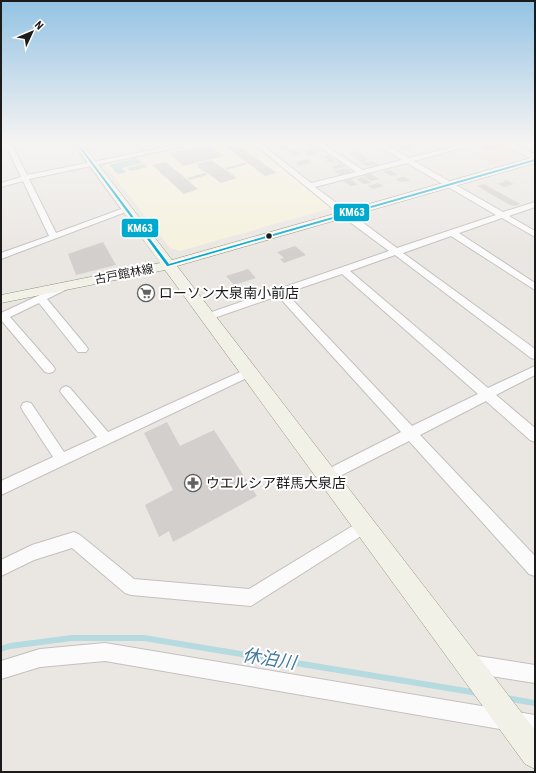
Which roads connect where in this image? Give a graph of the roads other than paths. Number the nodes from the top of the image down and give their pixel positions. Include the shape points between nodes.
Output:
1 (21, 179) edge
2 (26, 179) edge
3 (103, 179) edge
4 (301, 179) edge
5 (335, 179) edge
6 (440, 179) edge
7 (469, 179) edge
8 (1, 185) edge
9 (450, 185) junction
10 (310, 186) junction
11 (535, 204) edge
12 (127, 210) junction
13 (346, 215) junction
14 (502, 215) junction
15 (454, 233) junction
16 (535, 234) edge
17 (54, 237) junction
18 (395, 252) junction
19 (1, 256) edge
20 (168, 265) junction
21 (343, 270) junction
22 (69, 285) junction
23 (535, 286) edge
24 (280, 292) junction
25 (1, 299) edge
26 (41, 299) junction
27 (3, 316) edge
28 (207, 317) junction
29 (82, 349) dead end
30 (535, 355) edge
31 (49, 369) dead end
32 (535, 370) edge
33 (249, 372) junction
34 (66, 391) dead end
35 (487, 394) junction
36 (27, 407) dead end
37 (410, 433) junction
38 (535, 436) edge
39 (106, 439) junction
40 (62, 460) junction
41 (326, 476) junction
42 (1, 488) edge
43 (364, 526) junction
44 (1, 568) edge
45 (535, 568) edge
46 (1, 670) edge
47 (473, 670) junction
48 (535, 674) edge
49 (515, 718) edge
50 (535, 754) edge

1 - 8 street
2 - 17 street
3 - 12 street, 古戸館林線
4 - 10 street
5 - 10 street
6 - 9 street
7 - 9 street
9 - 13 street
9 - 14 street
10 - 13 street
11 - 14 street
12 - 17 street
12 - 20 street, 古戸館林線
13 - 18 street
13 - 20 street
14 - 15 street
14 - 16 street
15 - 18 street
15 - 23 street
17 - 19 street
18 - 21 street
18 - 30 street
20 - 22 street, 古戸館林線
20 - 28 street
21 - 24 street
21 - 35 street
22 - 25 street, 古戸館林線
22 - 26 street
24 - 28 street
24 - 37 street
26 - 27 street
26 - 29 street
27 - 31 street
28 - 33 street
32 - 35 street
33 - 39 street
33 - 41 street
34 - 39 street
35 - 37 street
35 - 38 street
36 - 40 street
37 - 41 street
37 - 45 street
39 - 40 street
40 - 42 street
41 - 43 street
43 - 44 street via 251,598 132,587 74,540 32,553
43 - 47 street
46 - 49 street via 40,658 105,652
47 - 48 street
47 - 49 street
49 - 50 street

